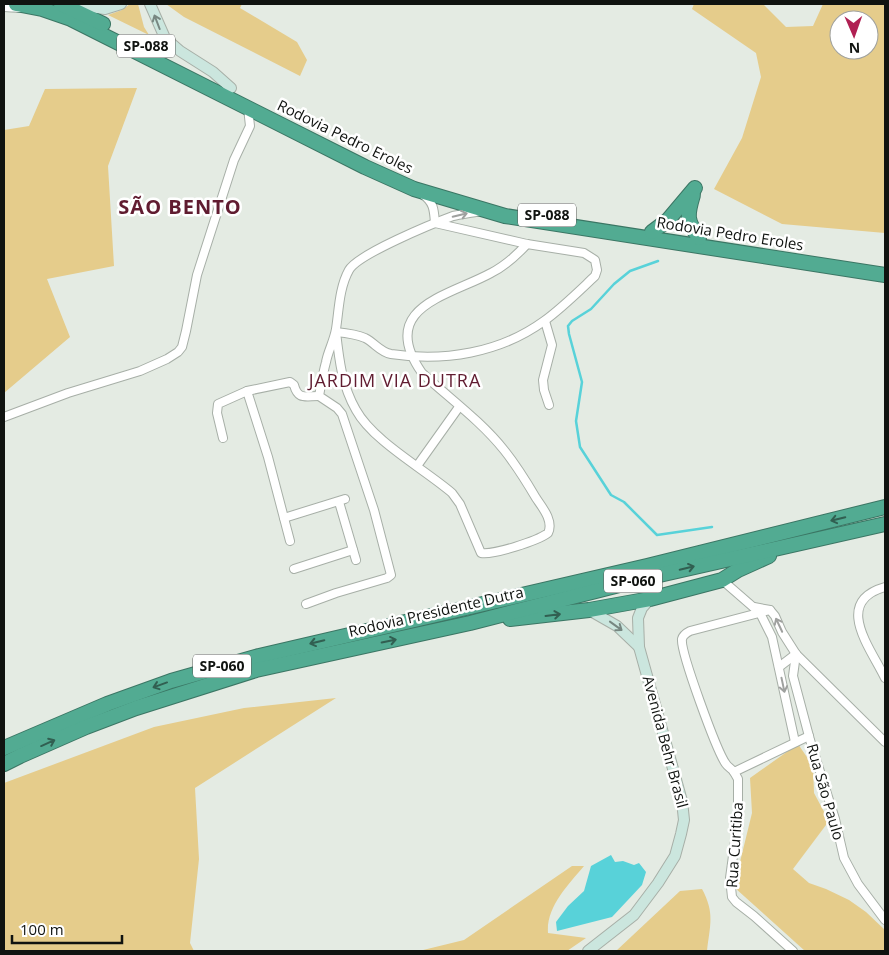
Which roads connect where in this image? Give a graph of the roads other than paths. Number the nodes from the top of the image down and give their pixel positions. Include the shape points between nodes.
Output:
1 (16, 4) edge
2 (61, 4) edge
3 (66, 4) edge
4 (121, 4) edge
5 (150, 4) edge
6 (4, 7) edge
7 (42, 9) junction
8 (231, 88) junction
9 (248, 107) junction
10 (272, 119) junction
11 (250, 126) junction
12 (414, 189) junction
13 (486, 210) junction
14 (435, 223) junction
15 (652, 232) junction
16 (699, 238) junction
17 (527, 244) junction
18 (885, 268) edge
19 (885, 275) edge
20 (545, 321) junction
21 (336, 332) junction
22 (413, 356) junction
23 (247, 391) junction
24 (319, 396) junction
25 (549, 405) dead end
26 (459, 407) junction
27 (4, 417) edge
28 (223, 438) dead end
29 (417, 466) junction
30 (885, 507) edge
31 (284, 518) junction
32 (885, 524) edge
33 (290, 542) dead end
34 (798, 544) junction
35 (353, 550) junction
36 (356, 560) dead end
37 (294, 569) dead end
38 (722, 580) junction
39 (885, 588) edge
40 (650, 599) junction
41 (306, 604) dead end
42 (589, 610) junction
43 (757, 610) junction
44 (470, 623) junction
45 (639, 647) junction
46 (796, 654) junction
47 (779, 667) junction
48 (885, 678) edge
49 (809, 736) junction
50 (795, 742) junction
51 (885, 742) edge
52 (4, 748) edge
53 (4, 764) edge
54 (734, 772) junction
55 (885, 920) edge
56 (588, 951) edge
57 (793, 951) edge

1 - 7 highway, Rodovia Pedro Eroles / SP-088
2 - 8 highway, Rodovia Pedro Eroles / SP-088
3 - 4 street via 105,9
8 -> 5 street via 165,38
6 - 7 street
7 - 9 highway, Rodovia Pedro Eroles / SP-088 via 97,31
8 - 15 highway, Rodovia Pedro Eroles / SP-088 via 372,160 438,188 506,209
9 - 10 highway, Rodovia Pedro Eroles / SP-088
9 - 11 street
10 - 11 street
10 - 12 highway, Rodovia Pedro Eroles / SP-088
11 - 27 street via 234,160 197,275 186,331 178,352 140,371
12 - 13 highway, Rodovia Pedro Eroles / SP-088
12 - 14 street via 428,198 434,207
14 -> 13 street
13 - 19 highway, Rodovia Pedro Eroles / SP-088 via 505,216
14 - 17 street
14 - 21 street via 350,268 342,288
15 - 16 highway, Rodovia Pedro Eroles / SP-088
15 - 16 highway via 668,220 694,188 688,220
16 - 18 highway, Rodovia Pedro Eroles / SP-088
17 - 20 street via 584,253 597,264 595,276
17 - 22 street via 491,274 440,296 420,309 407,337
20 - 22 street via 512,339 476,352
20 - 25 street via 552,345 544,380
21 - 22 street via 359,336 386,353
21 - 24 street
21 - 29 street via 341,368 356,410 367,427
22 - 26 street via 422,373
23 - 24 street via 290,382 299,396
23 - 28 street via 218,404
23 - 31 street
24 - 41 street via 342,414 374,510 391,575
26 - 29 street
26 - 29 street via 504,450 523,476 547,515 548,533 541,538 483,554 452,493
30 -> 52 highway, Rodovia Presidente Dutra / SP-060 via 259,656 107,704
31 - 33 street
31 - 35 street via 342,501
32 - 34 highway, Rodovia Presidente Dutra / SP-060
34 - 38 highway
44 -> 34 highway, Rodovia Presidente Dutra / SP-060
35 - 36 street
35 - 37 street
38 - 40 highway
38 - 43 street
39 - 48 street via 874,591 861,601 858,618 863,636
40 - 42 highway
40 - 45 street, Avenida Behr Brasil via 638,618
44 -> 42 highway
42 -> 45 street via 617,626
46 -> 43 street via 770,610
43 - 47 street, Rua São Paulo via 772,637
43 - 54 street via 690,631 682,639 690,673 716,744
53 -> 44 highway, Rodovia Presidente Dutra / SP-060 via 111,717 256,670
45 - 56 street, Avenida Behr Brasil via 682,801 684,820 675,856 646,900 634,915
46 - 47 street
46 - 49 street, Rua São Paulo via 793,676
46 - 51 street
47 -> 50 street, Rua São Paulo
49 - 50 street
49 - 55 street, Rua São Paulo via 844,858 858,884
50 - 54 street
54 - 57 street, Rua Curitiba via 738,779 738,819 730,878 732,897

